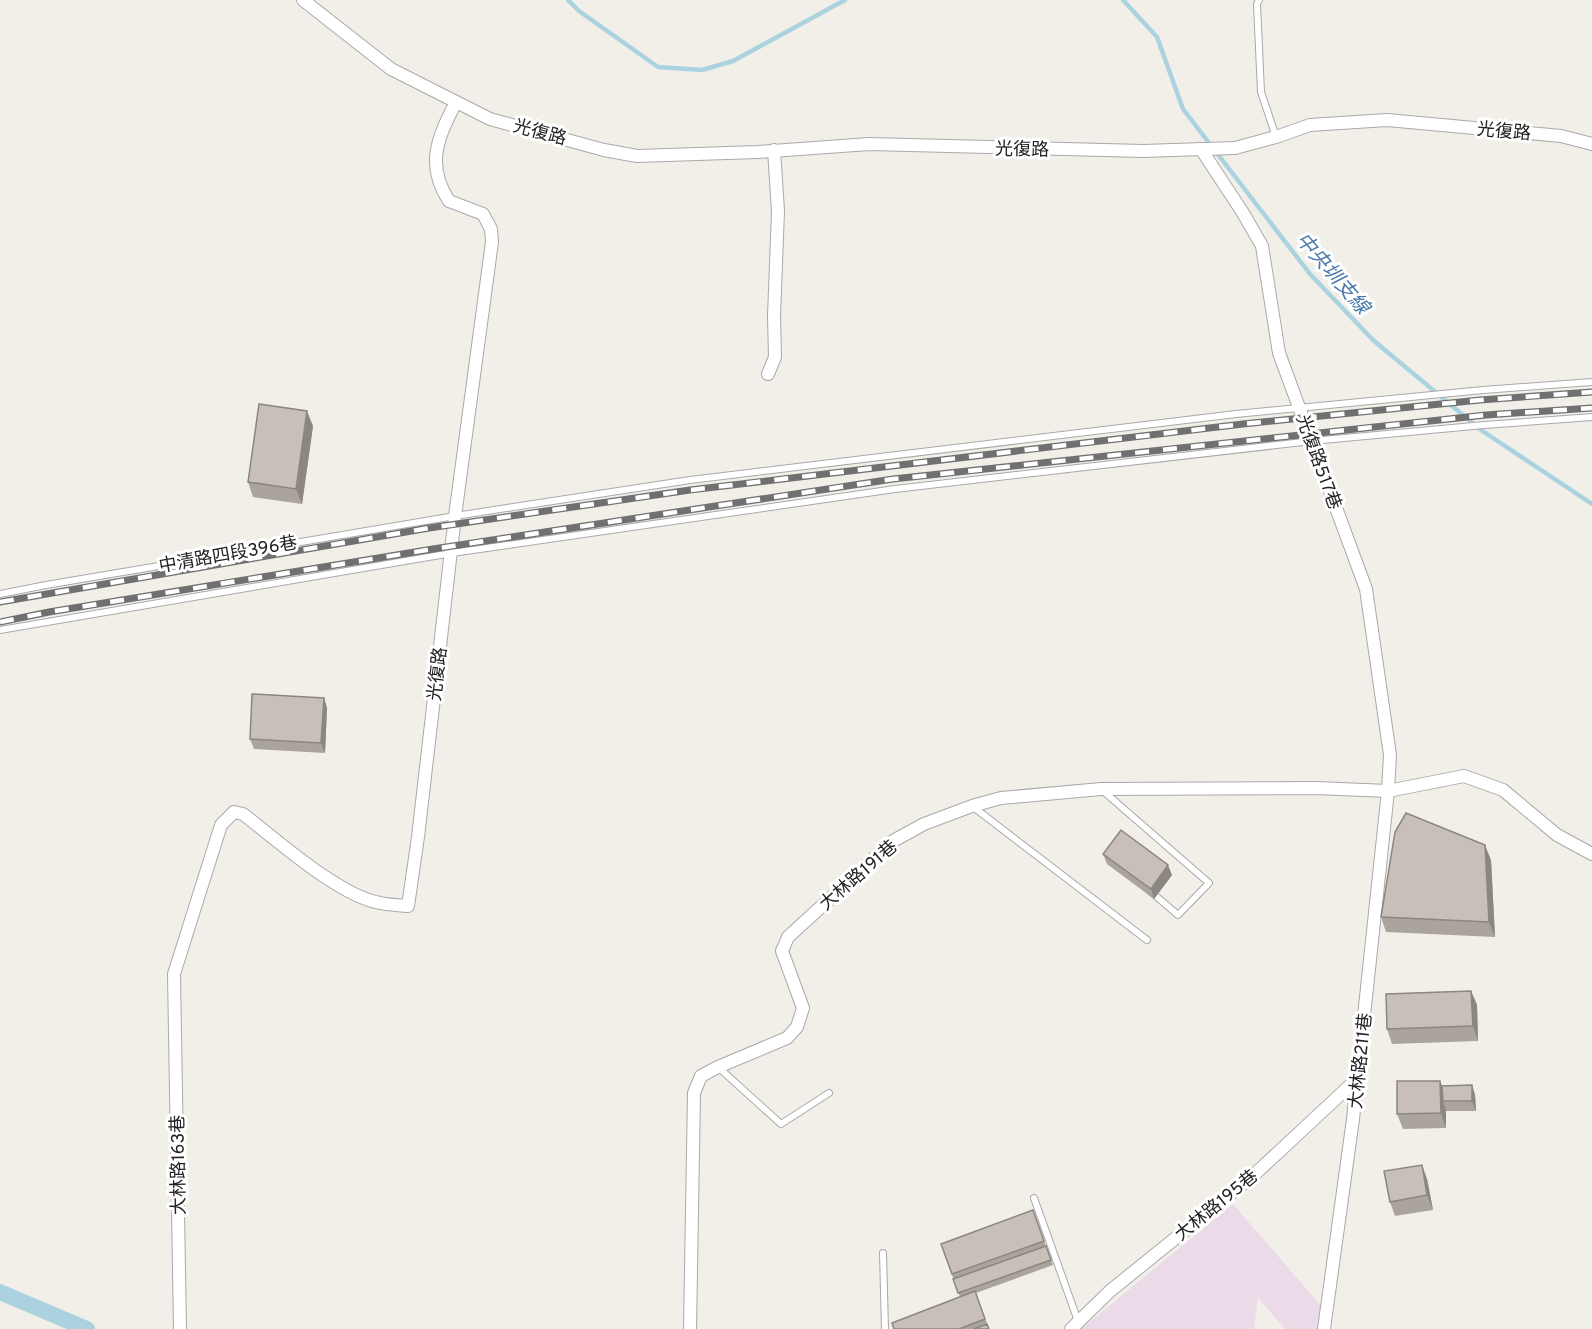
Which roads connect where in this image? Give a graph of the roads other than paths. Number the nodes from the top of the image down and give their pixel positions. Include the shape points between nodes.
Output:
1 (303, 0) edge
2 (1260, 0) edge
3 (456, 102) junction
4 (1276, 137) junction
5 (1592, 144) edge
6 (1201, 149) junction
7 (774, 150) junction
8 (768, 374) dead end
9 (1592, 382) edge
10 (1299, 408) junction
11 (1592, 417) edge
12 (1312, 441) junction
13 (455, 516) junction
14 (452, 553) junction
15 (0, 594) edge
16 (0, 630) edge
17 (1101, 789) junction
18 (1388, 791) junction
19 (972, 806) junction
20 (1592, 854) edge
21 (1143, 884) edge
22 (1147, 940) dead end
23 (174, 974) joint
24 (718, 1067) junction
25 (1358, 1078) junction
26 (829, 1093) dead end
27 (1034, 1198) dead end
28 (883, 1253) dead end
29 (1074, 1325) edge
30 (180, 1329) edge
31 (690, 1329) edge
32 (885, 1329) edge
33 (1324, 1329) edge

1 - 3 street, 光復路 via 390,69
2 - 4 lane via 1257,4 1261,92
3 - 7 street, 光復路 via 490,119 637,156
3 - 13 street, 光復路 via 434,153 437,180 449,201 483,214 491,229 492,242
4 - 5 street, 光復路 via 1310,125 1387,120 1561,136
4 - 6 street, 光復路 via 1235,148
6 - 7 street, 光復路 via 1120,151 868,144
6 - 10 street, 光復路517巷 via 1262,246 1279,353
7 - 8 street via 778,212 775,357
9 - 10 lane, 中清路四段396巷
10 - 12 street, 光復路517巷
10 - 13 lane, 中清路四段396巷 via 690,480
11 - 12 lane, 中清路四段396巷
12 - 14 lane, 中清路四段396巷 via 895,489
12 - 18 street, 光復路517巷 via 1366,589 1390,755
13 - 14 street, 光復路
13 - 15 lane, 中清路四段396巷
14 - 16 lane, 中清路四段396巷
14 - 23 street, 光復路 via 408,906 378,903 349,891 243,814 234,812 221,825
17 - 18 street, 大林路191巷
17 - 19 street, 大林路191巷 via 1001,798
17 - 21 lane via 1209,883 1178,915
18 - 20 street, 大林路191巷 via 1464,776 1503,790 1557,835
18 - 25 street, 大林路211巷
19 - 22 lane
19 - 24 street, 大林路191巷 via 924,824 893,842 788,937 782,951 803,1008 797,1027 787,1038
23 - 30 street, 大林路163巷
24 - 26 lane via 781,1124
24 - 31 street, 大林路191巷 via 701,1076 694,1093
25 - 29 street, 大林路195巷 via 1255,1174 1110,1291
25 - 33 street, 大林路211巷
27 - 29 lane
28 - 32 lane

